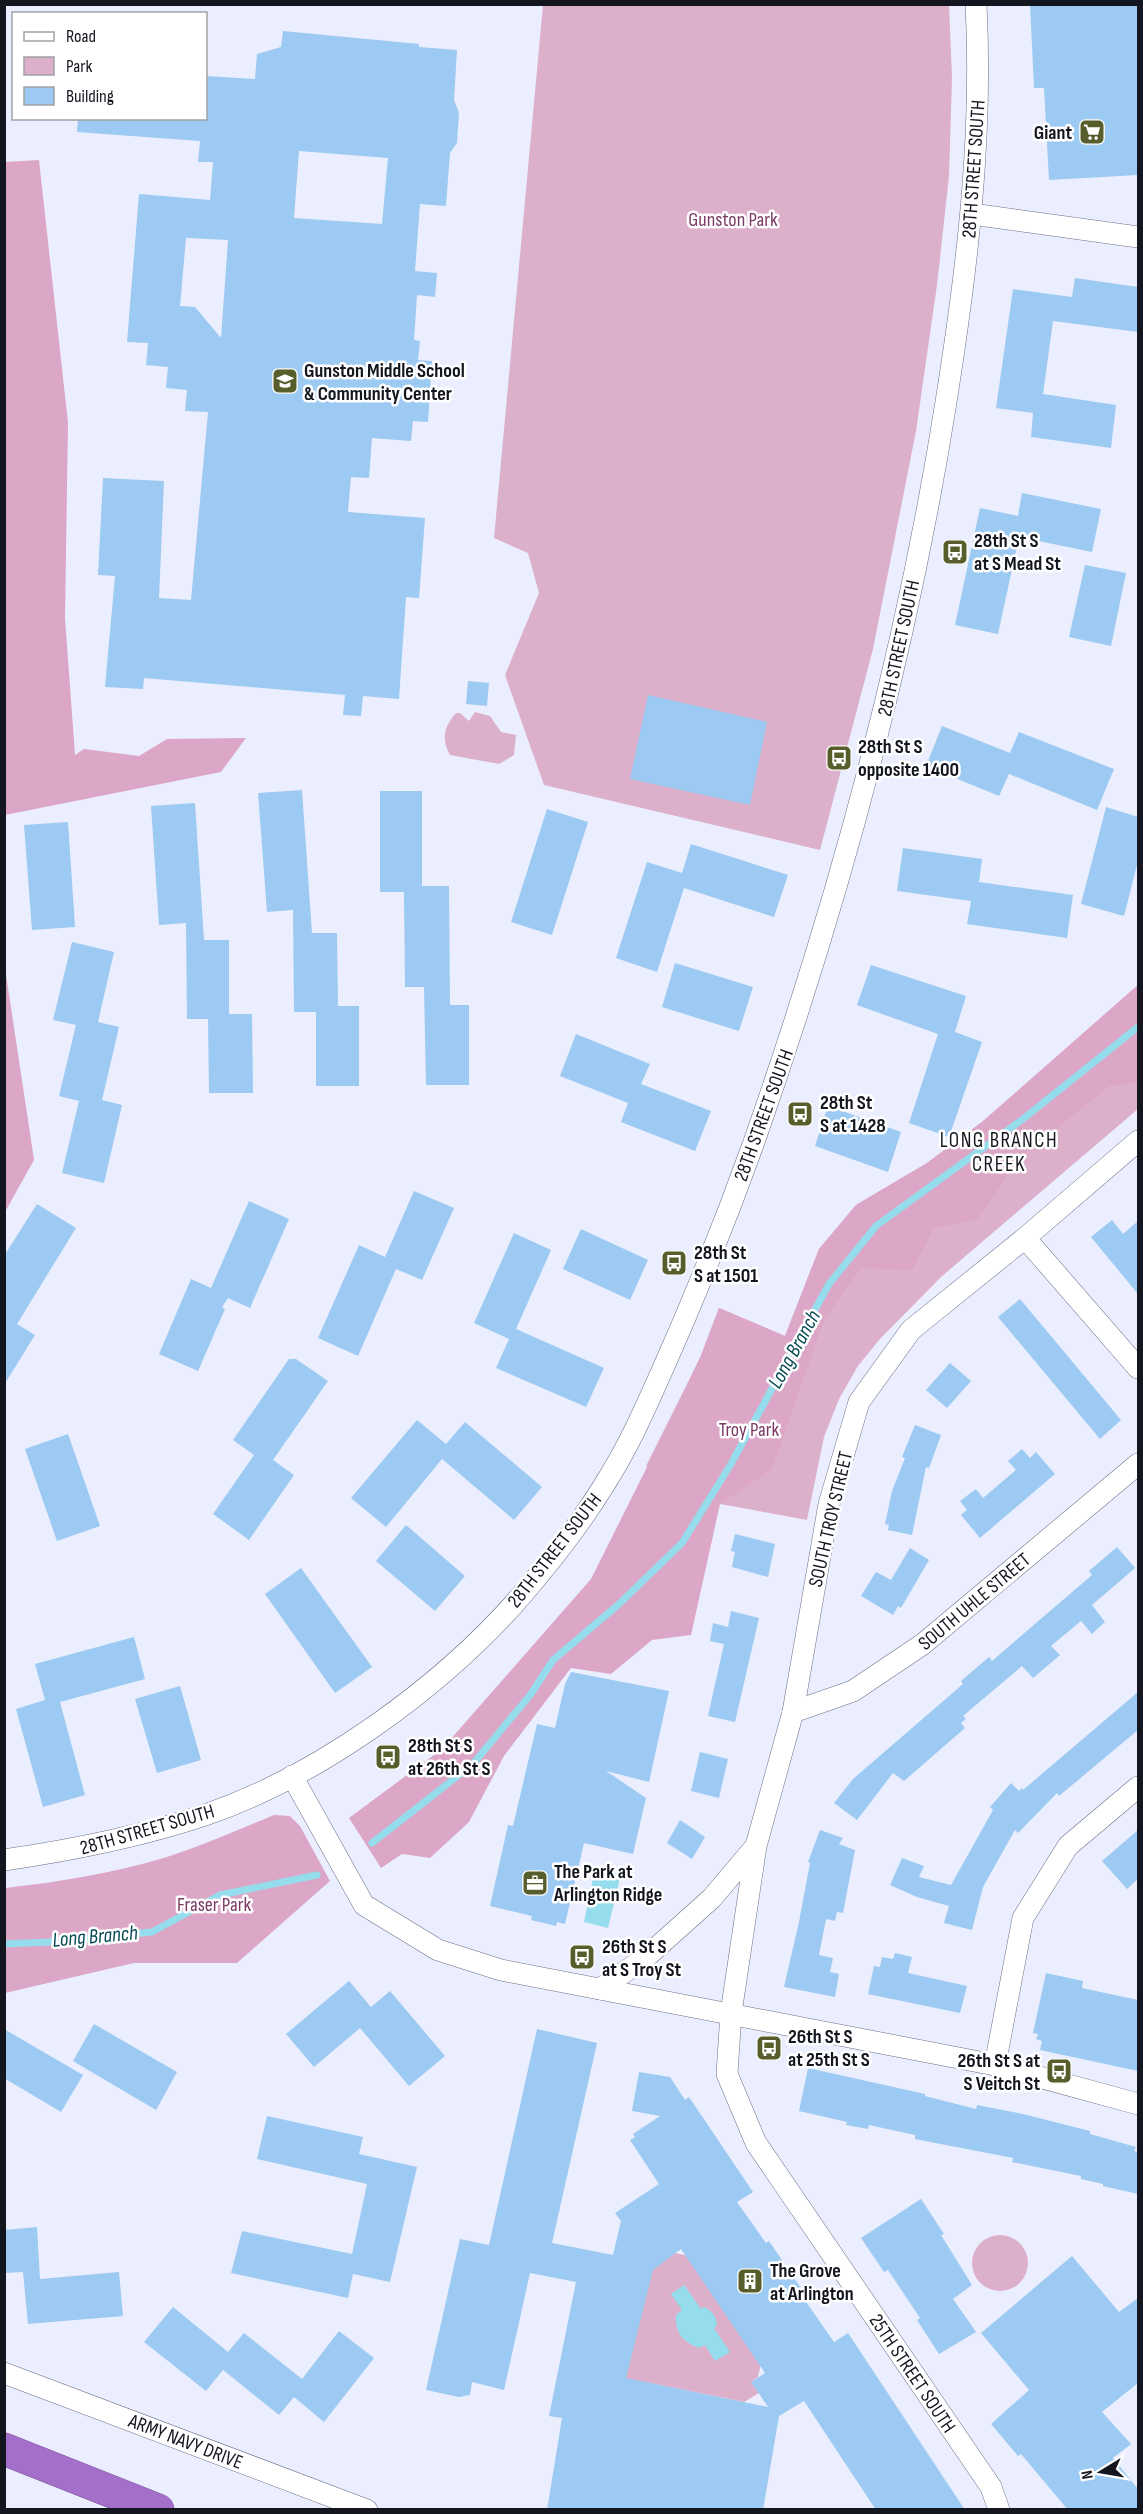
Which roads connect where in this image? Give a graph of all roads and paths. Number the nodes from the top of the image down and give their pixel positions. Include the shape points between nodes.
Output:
1 (976, 4) edge
2 (972, 213) junction
3 (1138, 237) edge
4 (1138, 1141) edge
5 (1025, 1238) junction
6 (1138, 1368) edge
7 (1138, 1464) edge
8 (793, 1712) junction
9 (292, 1776) junction
10 (1138, 1786) edge
11 (756, 1846) junction
12 (4, 1860) edge
13 (600, 1989) junction
14 (731, 2013) junction
15 (995, 2065) junction
16 (1138, 2104) edge
17 (4, 2373) edge
18 (4, 2450) edge
19 (158, 2510) edge
20 (367, 2510) edge
21 (999, 2510) edge

1 - 2 street, 28TH STREET SOUTH via 978,80
2 - 3 street
2 - 9 street, 28TH STREET SOUTH via 933,486 869,774 779,1072 686,1318 612,1473 575,1529 518,1599 450,1668 376,1725
4 - 5 street, SOUTH TROY STREET
5 - 6 street
5 - 8 street, SOUTH TROY STREET via 911,1330 859,1402 829,1504
7 - 8 street, SOUTH UHLE STREET via 923,1644 853,1691
8 - 11 street, SOUTH TROY STREET
9 - 12 street, 28TH STREET SOUTH via 208,1814 140,1835
9 - 13 street via 364,1905 438,1950 501,1970
10 - 15 street via 1068,1846 1023,1918
11 - 13 street via 712,1898 645,1958
11 - 14 street, SOUTH TROY STREET
13 - 14 street
14 - 15 street
14 - 21 street, 25TH STREET SOUTH via 727,2074 756,2143 991,2487
15 - 16 street
17 - 20 street, ARMY NAVY DRIVE
18 - 19 highway

